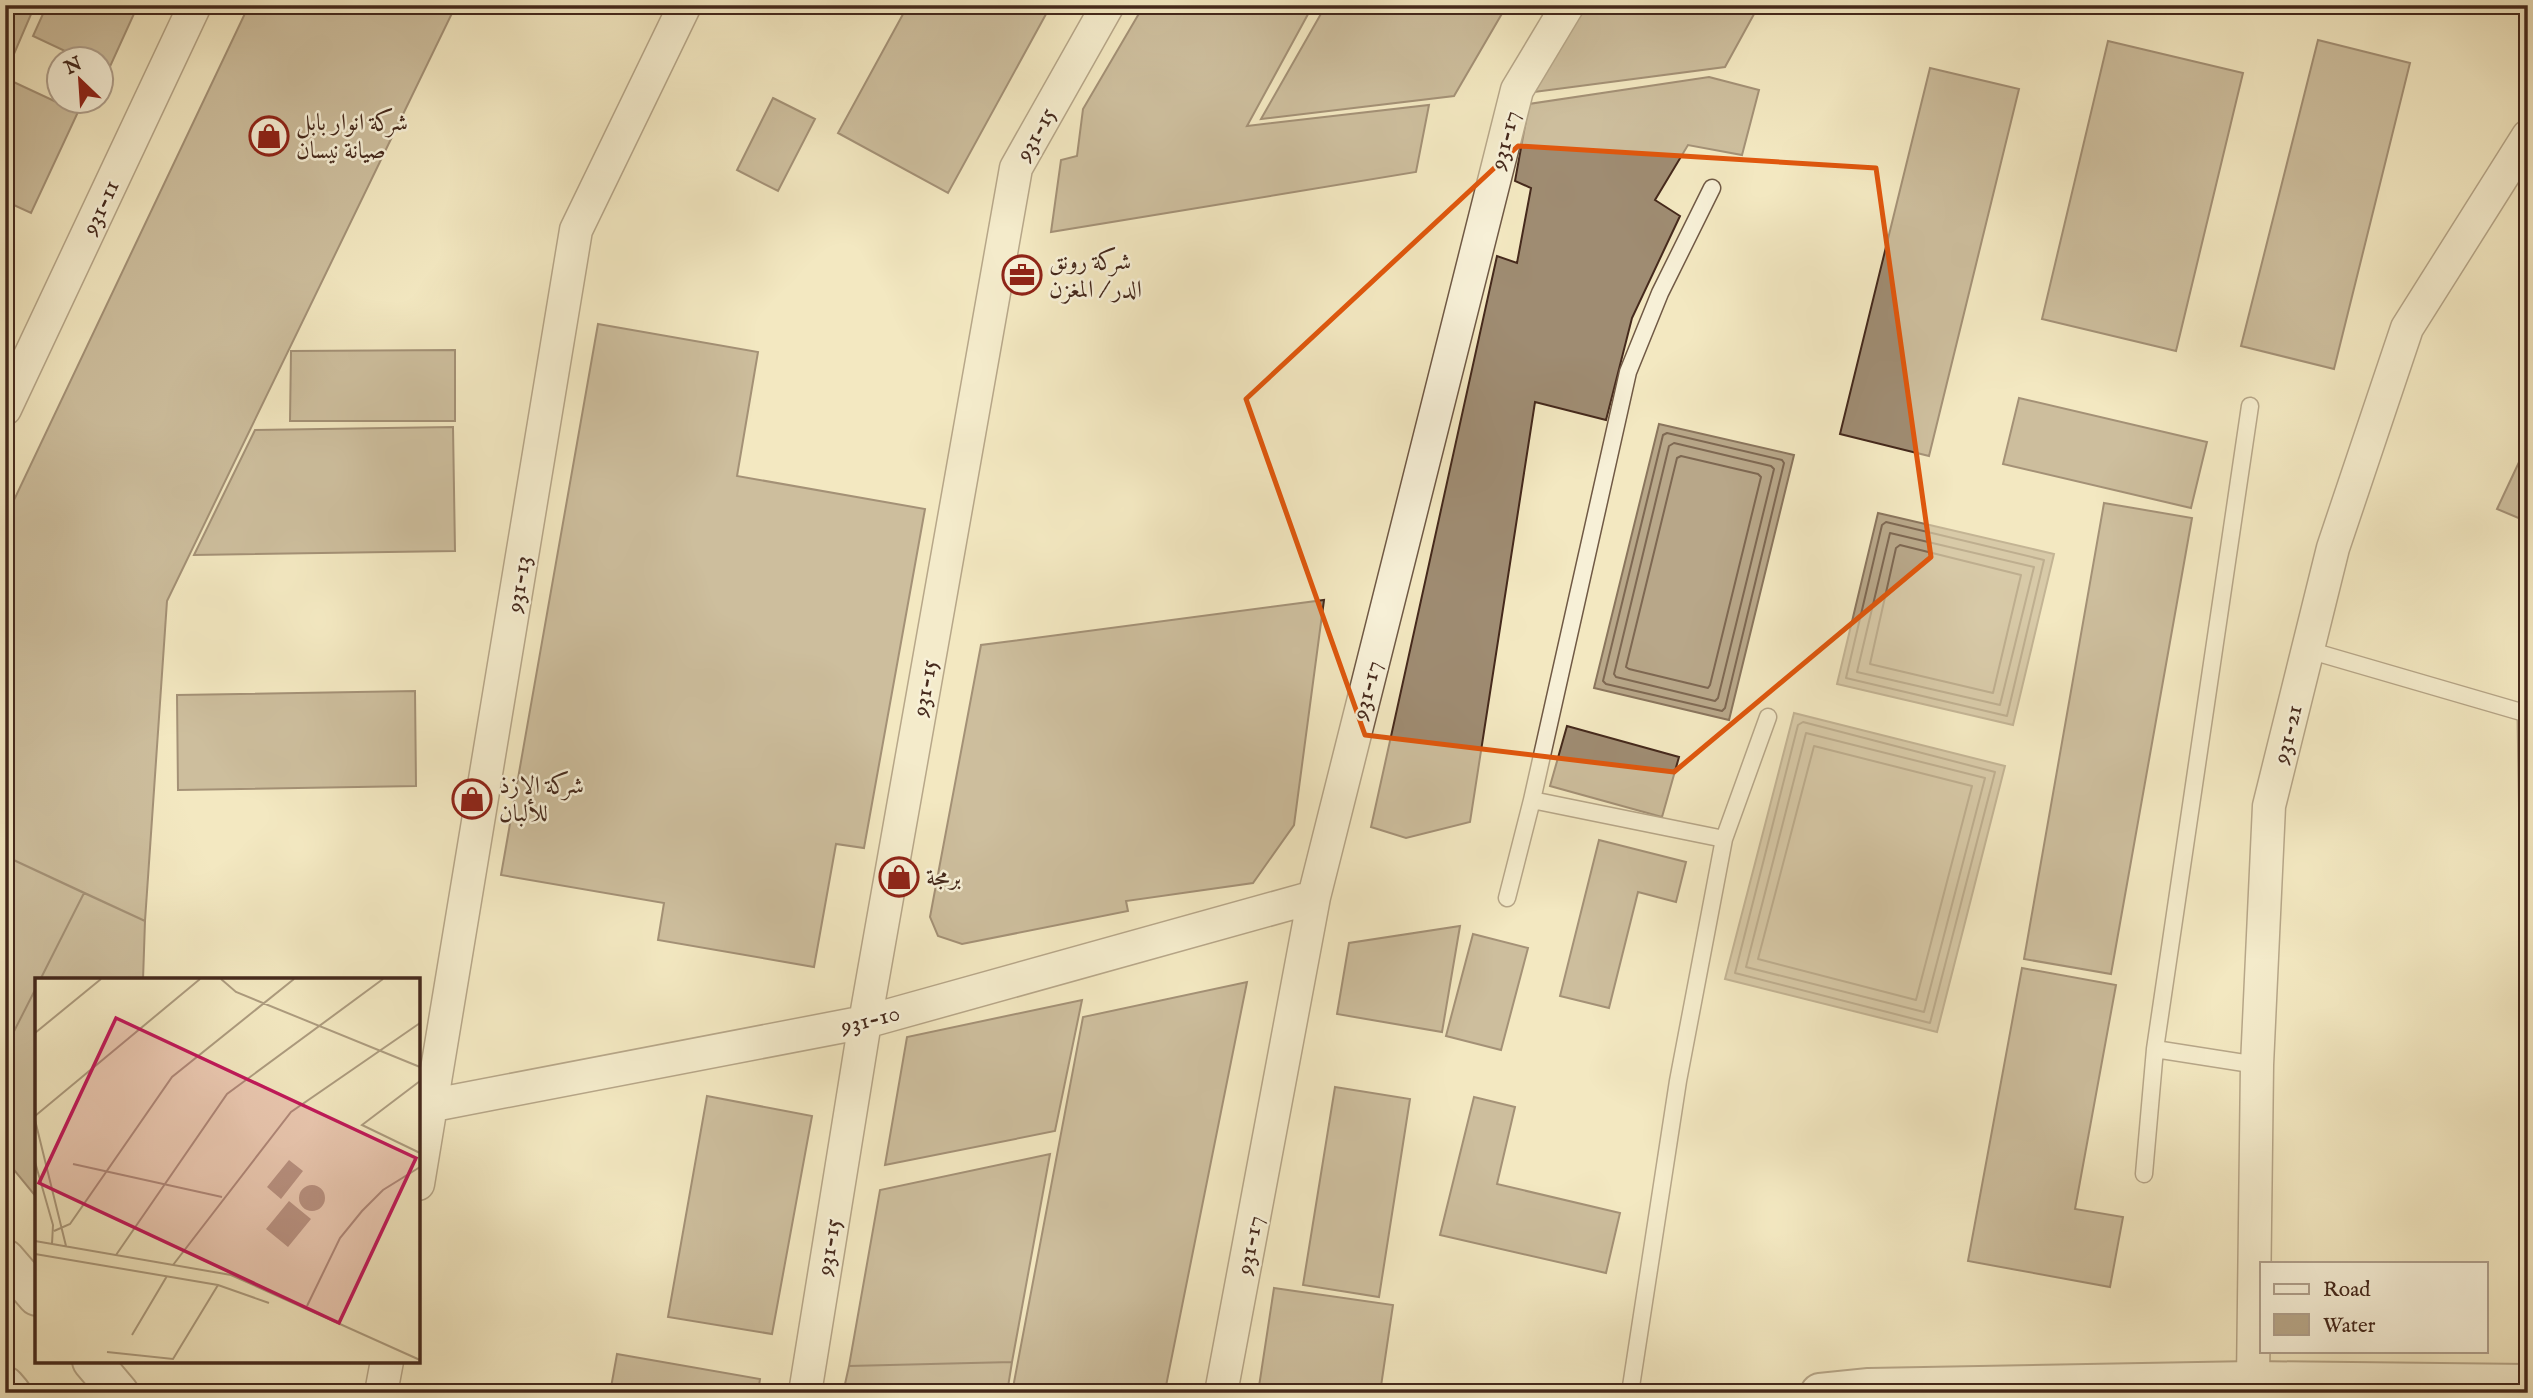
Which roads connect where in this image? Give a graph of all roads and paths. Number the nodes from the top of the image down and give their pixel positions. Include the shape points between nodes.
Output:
1 (195, 5) edge
2 (685, 5) edge
3 (1108, 5) edge
4 (1568, 5) edge
5 (2528, 136) edge
6 (1712, 188) dead end
7 (2250, 406) dead end
8 (5, 409) edge
9 (2308, 650) junction
10 (2527, 714) edge
11 (1768, 717) dead end
12 (1532, 800) junction
13 (1724, 839) junction
14 (2528, 839) edge
15 (1314, 897) junction
16 (1507, 898) dead end
17 (865, 1022) junction
18 (2155, 1049) junction
19 (2257, 1065) junction
20 (425, 1107) edge
21 (420, 1162) edge
22 (2144, 1174) dead end
23 (94, 1363) edge
24 (387, 1363) edge
25 (2253, 1381) junction
26 (2528, 1384) edge
27 (5, 1386) edge
28 (11, 1393) edge
29 (119, 1393) edge
30 (381, 1393) edge
31 (804, 1393) edge
32 (1221, 1393) edge
33 (1630, 1393) edge
34 (1820, 1393) edge

1 - 8 street, 931-11
2 - 20 street, 931-13 via 576,230
3 - 17 street, 931-15 via 1016,168
4 - 15 street, 931-17 via 1517,90
5 - 9 street, 931-21 via 2407,328 2333,548
6 - 12 lane via 1660,293 1628,372
7 - 18 lane
9 - 10 lane
9 - 19 street, 931-21 via 2269,806
10 - 14 lane
11 - 13 lane
12 - 13 lane
12 - 16 lane
13 - 33 lane via 1678,1081
15 - 17 street, 931-10
15 - 32 street, 931-17
17 - 20 street, 931-10
17 - 31 street, 931-15
18 - 19 lane
18 - 22 lane
19 - 25 street, 931-21
20 - 21 street, 931-13
23 - 29 street
24 - 30 street
25 - 26 street
25 - 34 street via 1869,1388
27 - 28 street

